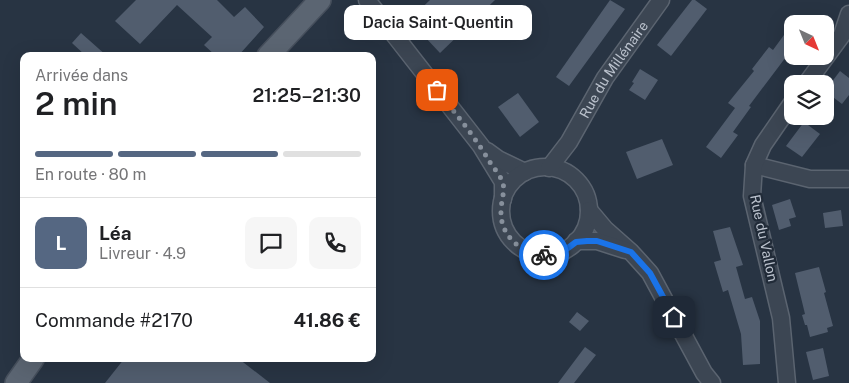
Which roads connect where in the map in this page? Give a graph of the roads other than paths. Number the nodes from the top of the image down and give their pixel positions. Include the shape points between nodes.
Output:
1 (320, 0) edge
2 (367, 0) edge
3 (661, 0) edge
4 (849, 14) edge
5 (272, 52) edge
6 (812, 75) edge
7 (784, 115) edge
8 (569, 142) junction
9 (481, 146) junction
10 (754, 165) junction
11 (549, 168) junction
12 (525, 172) junction
13 (847, 179) dead end
14 (578, 183) junction
15 (502, 199) junction
16 (588, 210) junction
17 (576, 242) junction
18 (631, 252) junction
19 (31, 362) edge
20 (16, 383) edge
21 (712, 383) edge
22 (787, 383) edge

1 - 5 main road
2 - 9 street
3 - 8 street, Rue du Millénaire via 605,78
4 - 6 street via 842,34
7 - 10 street, Rue du Vallon
8 - 11 street, Rue du Millénaire
8 - 14 street
9 - 12 street via 498,160
9 - 15 street via 503,182
10 - 13 street via 810,179
10 - 22 street, Rue du Vallon via 752,196 781,318
11 - 12 street
11 - 14 street via 565,173
12 - 15 street via 507,188
14 - 16 street via 587,200
15 - 17 street via 502,222 514,243 524,250 548,255
16 - 17 street via 587,222
16 - 18 street
17 - 18 street via 597,241
18 - 21 street via 655,280
19 - 20 main road

